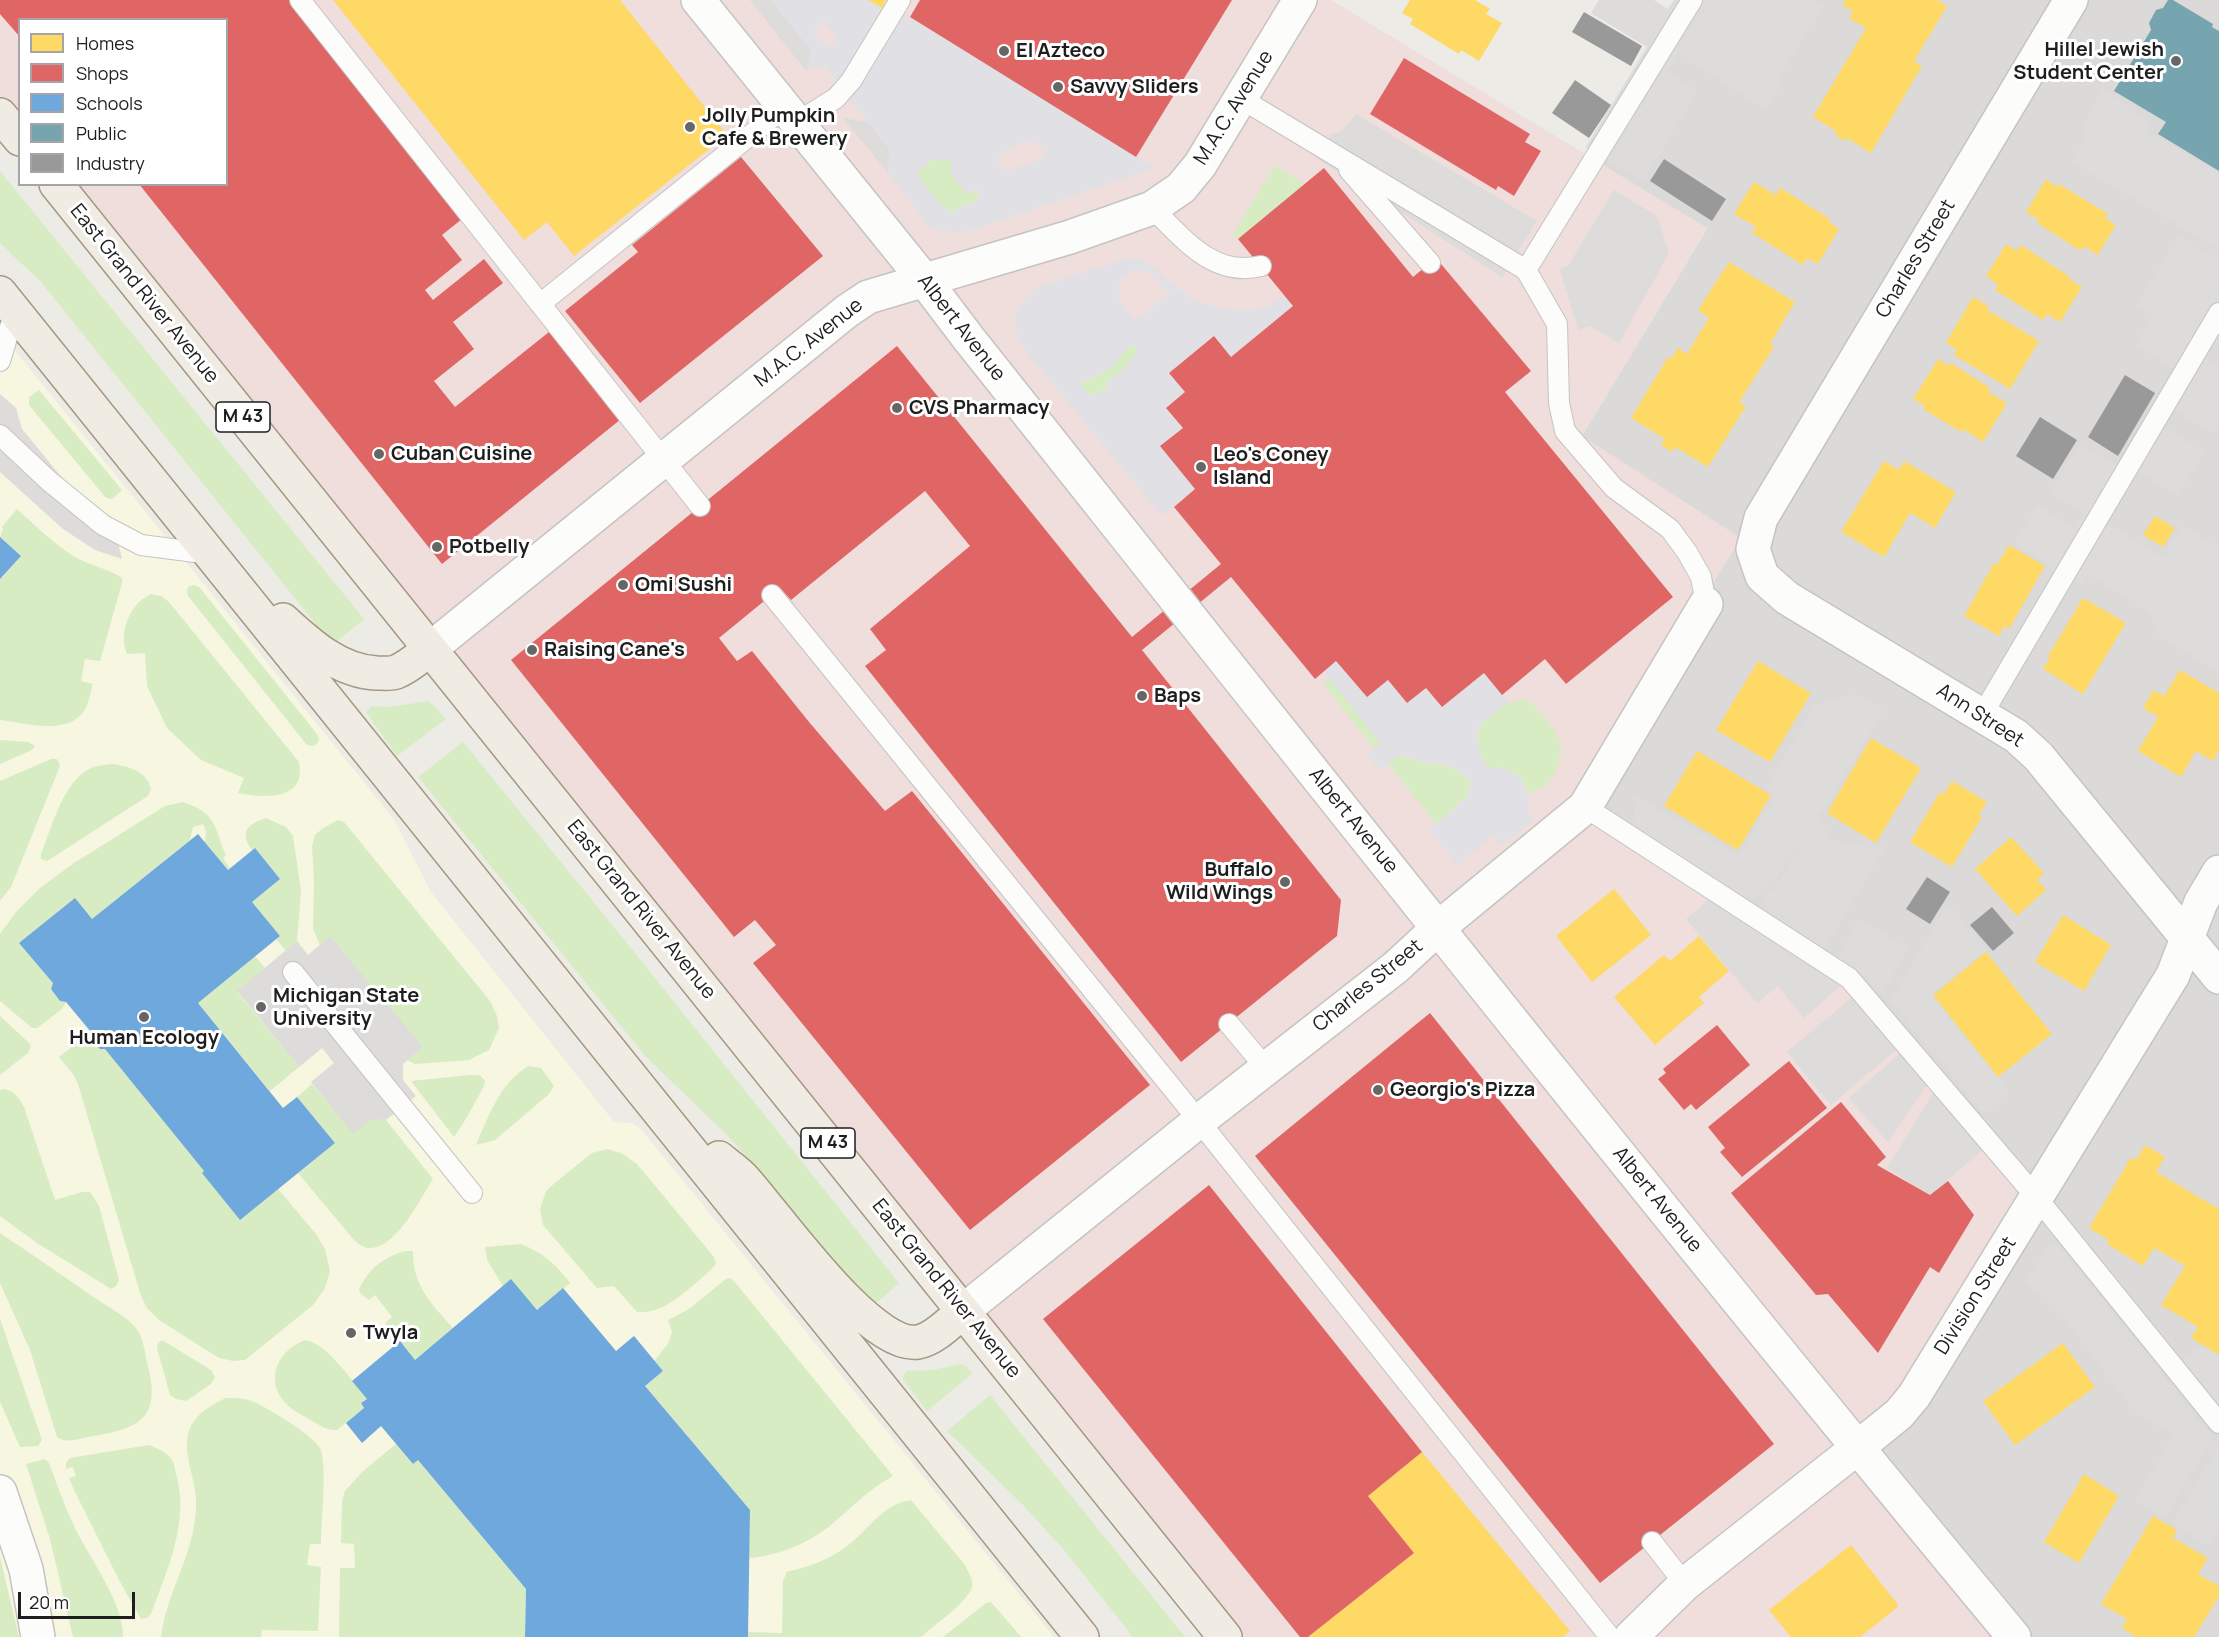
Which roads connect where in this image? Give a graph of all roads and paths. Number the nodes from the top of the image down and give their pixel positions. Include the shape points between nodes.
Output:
1 (300, 0) edge
2 (698, 0) edge
3 (900, 0) edge
4 (1300, 0) edge
5 (1692, 0) edge
6 (2071, 0) edge
7 (1240, 98) junction
8 (0, 115) edge
9 (790, 115) junction
10 (18, 138) edge
11 (1344, 164) junction
12 (58, 186) edge
13 (1345, 193) dead end
14 (1152, 208) junction
15 (1430, 263) dead end
16 (1261, 266) dead end
17 (1526, 270) junction
18 (925, 281) junction
19 (7, 302) edge
20 (540, 304) junction
21 (2219, 313) edge
22 (0, 361) edge
23 (0, 435) edge
24 (663, 460) junction
25 (700, 506) dead end
26 (1761, 518) joint
27 (211, 554) junction
28 (772, 595) dead end
29 (1706, 604) joint
30 (430, 649) junction
31 (1982, 715) junction
32 (1585, 807) junction
33 (2219, 873) edge
34 (1438, 928) junction
35 (2186, 936) junction
36 (293, 972) dead end
37 (2219, 977) edge
38 (1230, 1024) dead end
39 (1266, 1068) junction
40 (661, 1112) junction
41 (1199, 1121) junction
42 (472, 1193) dead end
43 (2037, 1198) junction
44 (963, 1311) junction
45 (2219, 1423) edge
46 (1857, 1448) junction
47 (0, 1492) edge
48 (1652, 1542) dead end
49 (1685, 1584) junction
50 (38, 1637) edge
51 (1082, 1637) edge
52 (1225, 1637) edge
53 (1610, 1637) edge
54 (1631, 1637) edge
55 (2014, 1637) edge

1 - 20 lane
2 - 9 street, Albert Avenue
3 - 9 lane via 852,81 836,98
4 - 7 street, M.A.C. Avenue
5 - 17 lane
6 - 26 street, Charles Street
7 - 11 lane
7 - 14 street, M.A.C. Avenue via 1200,165 1181,188
8 - 10 main road
9 - 18 street, Albert Avenue
9 - 20 lane
11 - 13 lane
11 - 15 lane
11 - 17 lane
12 - 30 main road, East Grand River Avenue / M 43
14 - 16 lane via 1204,256 1234,269
14 - 18 street, M.A.C. Avenue
17 - 29 lane via 1557,324 1559,403 1565,431 1614,488 1670,529 1701,577
18 - 24 street, M.A.C. Avenue via 868,297 847,310
18 - 34 street, Albert Avenue
19 - 22 lane
19 - 27 main road
20 - 24 lane
21 - 31 lane
23 - 27 lane via 103,525 141,545
24 - 25 lane
24 - 30 street, M.A.C. Avenue
26 - 31 street, Ann Street via 1753,549 1762,576 1786,598
27 - 30 main road via 308,643 360,673 393,673
27 - 40 main road
28 - 41 lane
29 - 32 street, Charles Street
30 - 44 main road, East Grand River Avenue / M 43
31 - 35 street, Ann Street via 2016,736 2038,756
32 - 34 street, Charles Street
32 - 43 lane via 1850,978
33 - 35 street, Division Street
34 - 39 street, Charles Street via 1396,967
34 - 46 street, Albert Avenue
35 - 37 street, Ann Street
35 - 43 street, Division Street via 2172,975
36 - 42 lane
38 - 39 lane
39 - 41 street, Charles Street
40 - 44 main road via 742,1177 867,1320 887,1333 916,1343
40 - 51 main road
41 - 44 street, Charles Street
41 - 53 lane
43 - 45 lane
43 - 46 street, Division Street via 1914,1396 1899,1414
44 - 52 main road, East Grand River Avenue / M 43
46 - 49 street, Division Street
46 - 55 street, Albert Avenue
47 - 50 street via 26,1569
48 - 49 lane
49 - 54 street, Division Street

